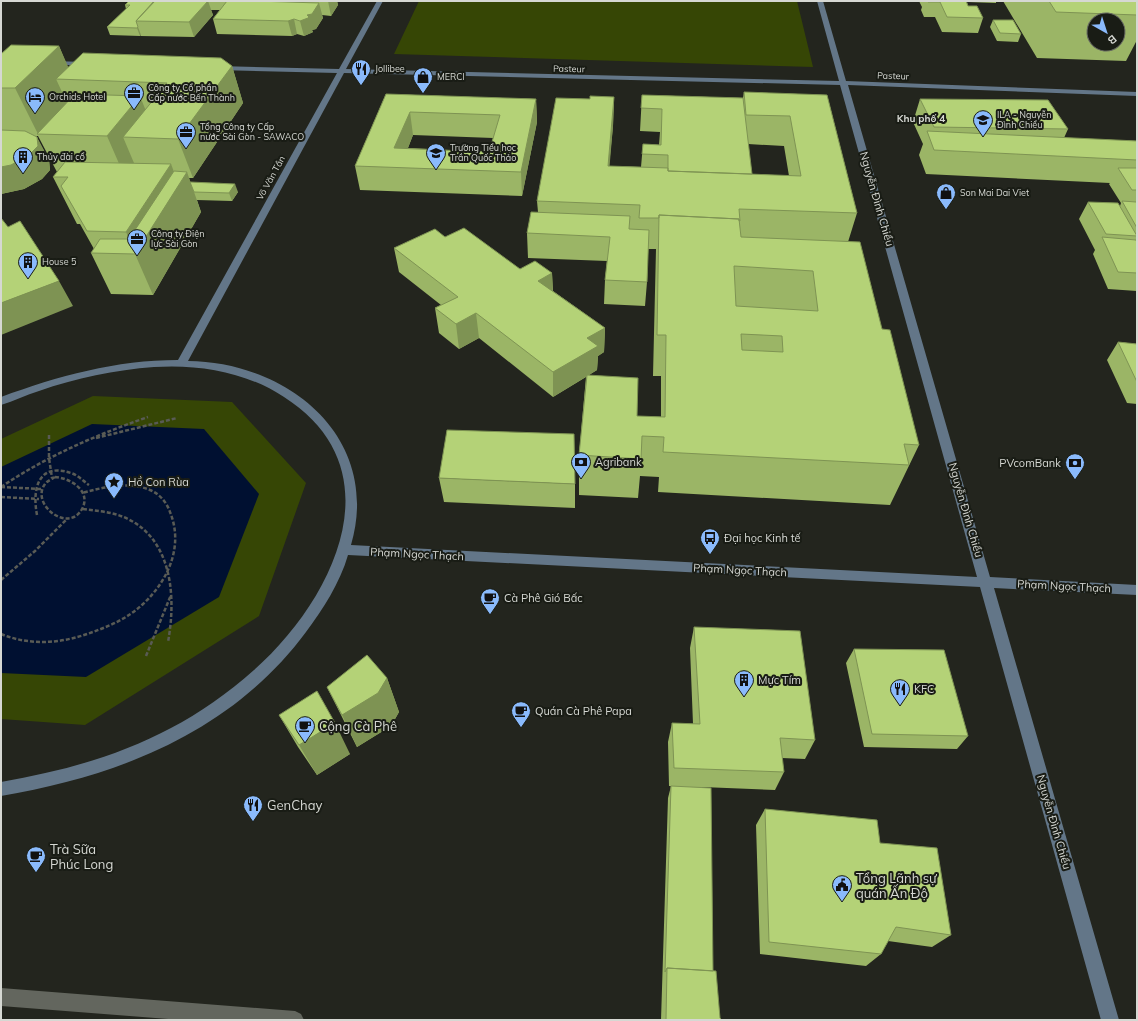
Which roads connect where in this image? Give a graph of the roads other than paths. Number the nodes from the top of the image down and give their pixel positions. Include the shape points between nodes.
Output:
1 (380, 1) edge
2 (820, 1) edge
3 (41, 62) edge
4 (96, 64) edge
5 (207, 68) edge
6 (342, 72) junction
7 (844, 83) junction
8 (1137, 94) edge
9 (181, 364) junction
10 (1, 401) edge
11 (344, 550) junction
12 (986, 581) junction
13 (1137, 590) edge
14 (1, 789) edge
15 (1, 997) edge
16 (296, 1020) edge
17 (1110, 1020) edge

1 - 6 main road, Võ Văn Tần
2 - 7 main road, Nguyễn Đình Chiểu
3 - 4 main road
5 - 6 main road, Pasteur
6 - 7 main road, Pasteur
6 - 9 main road, Võ Văn Tần
7 - 8 main road, Pasteur
7 - 12 main road, Nguyễn Đình Chiểu
9 - 10 main road via 146,364 104,370 38,387
9 - 11 main road via 213,367 251,376 272,384 296,398 317,415 339,448 351,488 351,518
11 - 12 main road, Phạm Ngọc Thạch
11 - 14 main road via 330,584 309,619 281,653 246,686 205,717 157,744 107,765 54,781
12 - 13 main road, Phạm Ngọc Thạch
12 - 17 main road, Nguyễn Đình Chiểu
15 - 16 lane

